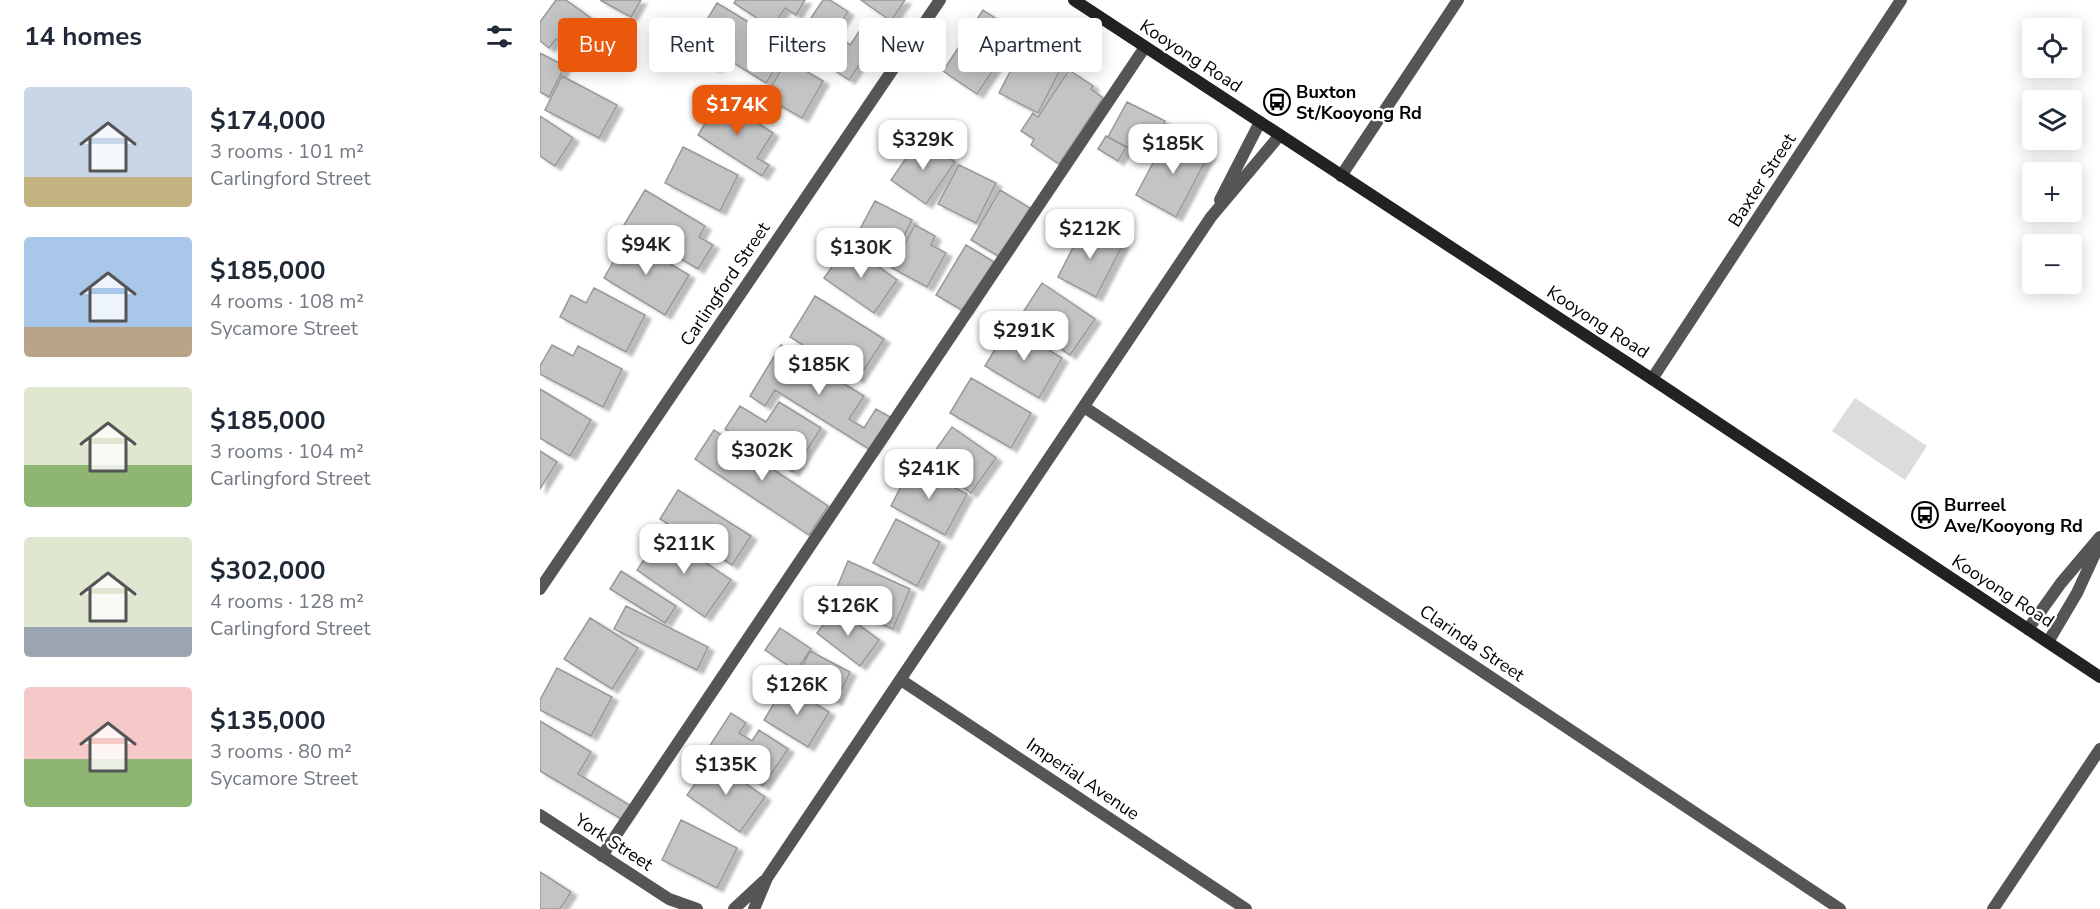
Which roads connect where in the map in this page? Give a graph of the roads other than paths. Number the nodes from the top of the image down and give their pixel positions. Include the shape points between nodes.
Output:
1 (940, 0) edge
2 (1074, 0) edge
3 (1458, 0) edge
4 (1901, 0) edge
5 (1145, 47) junction
6 (1260, 122) junction
7 (1280, 135) junction
8 (1341, 176) junction
9 (1211, 217) junction
10 (1652, 379) junction
11 (1084, 407) junction
12 (2100, 537) edge
13 (2100, 542) edge
14 (540, 589) edge
15 (2028, 629) junction
16 (2048, 642) junction
17 (2100, 677) edge
18 (901, 680) junction
19 (2100, 749) edge
20 (540, 815) edge
21 (602, 856) junction
22 (767, 878) junction
23 (673, 904) edge
24 (697, 909) edge
25 (735, 909) edge
26 (754, 909) edge
27 (1246, 909) edge
28 (1840, 909) edge
29 (1993, 909) edge

1 - 14 street, Carlingford Street
2 - 5 street, Kooyong Road
3 - 8 street
4 - 10 street, Baxter Street
5 - 6 street, Kooyong Road
5 - 21 street
6 - 7 street, Kooyong Road
6 - 9 street
7 - 8 street, Kooyong Road
7 - 9 street
8 - 10 street, Kooyong Road
9 - 11 street
10 - 15 street, Kooyong Road
11 - 18 street
11 - 28 street, Clarinda Street
12 - 15 street
13 - 16 street via 2077,593
15 - 16 street, Kooyong Road
16 - 17 street, Kooyong Road
18 - 22 street
18 - 27 street, Imperial Avenue
19 - 29 street
20 - 21 street, York Street
21 - 23 street, York Street
22 - 25 street
22 - 26 street
23 - 24 street, York Street

